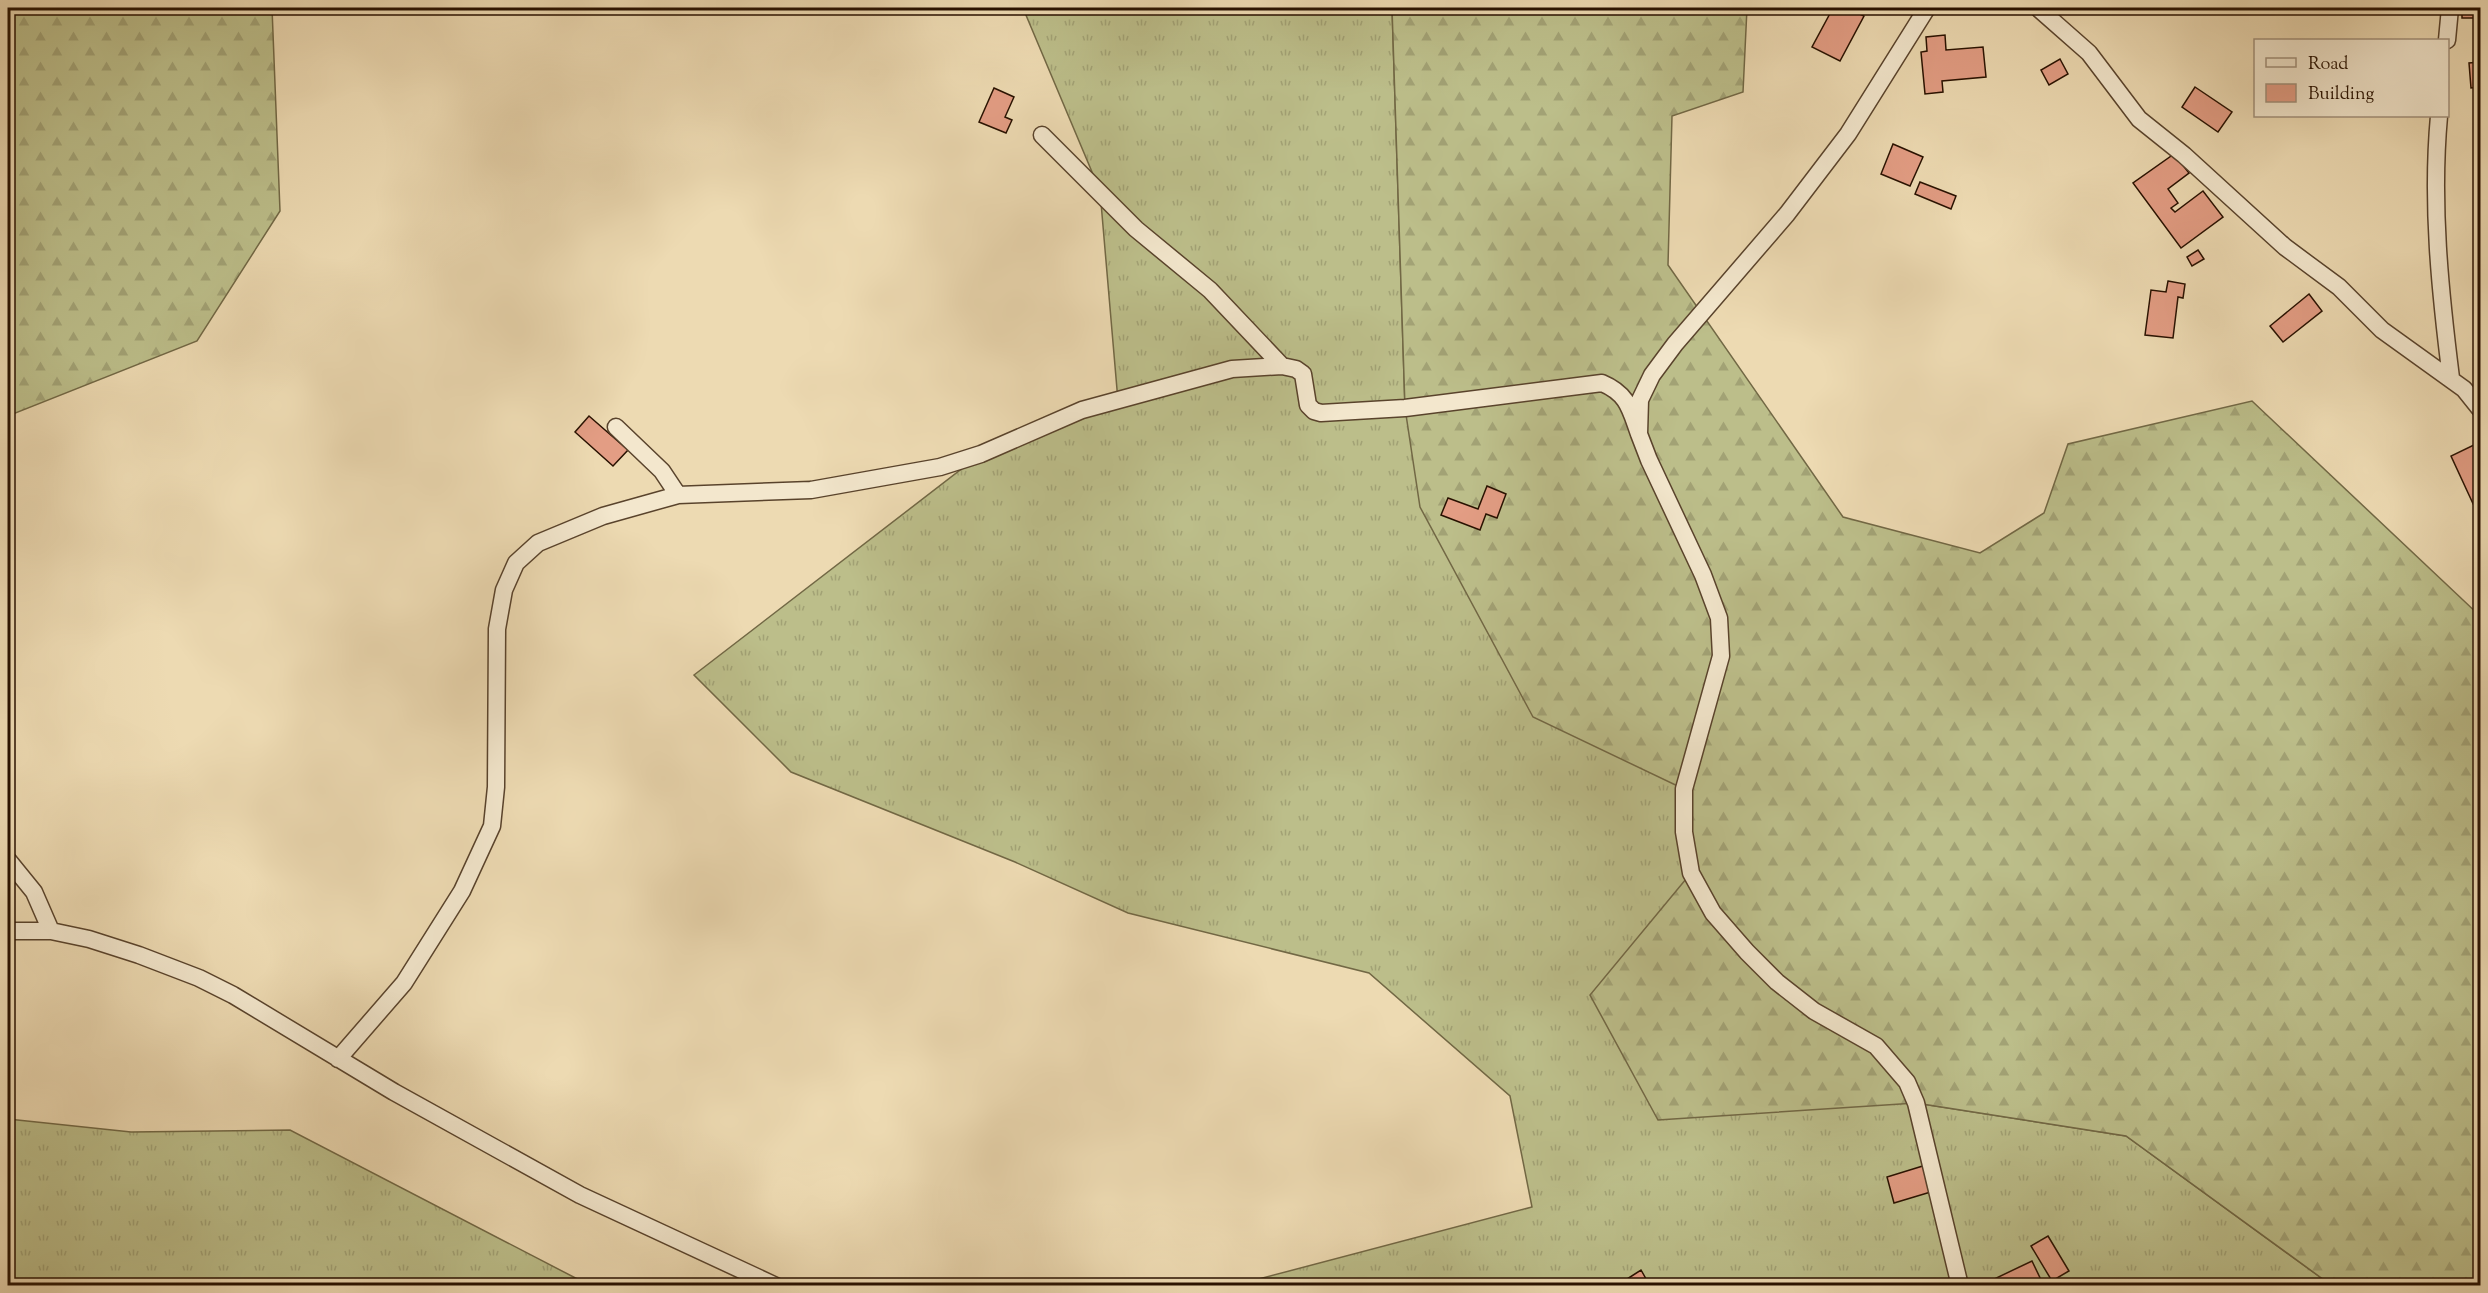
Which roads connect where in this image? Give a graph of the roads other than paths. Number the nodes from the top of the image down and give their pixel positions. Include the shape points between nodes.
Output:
1 (1927, 8) edge
2 (2038, 8) edge
3 (2450, 8) edge
4 (2447, 39) edge
5 (2439, 117) edge
6 (1042, 135) dead end
7 (1282, 366) junction
8 (2451, 378) junction
9 (2481, 409) edge
10 (615, 427) dead end
11 (1639, 434) junction
12 (678, 495) junction
13 (8, 860) edge
14 (8, 930) edge
15 (51, 931) junction
16 (338, 1059) junction
17 (776, 1286) edge
18 (1960, 1286) edge

1 - 11 street via 1848,134 1787,214 1652,375 1640,400
2 - 8 street via 2089,53 2139,119 2285,247 2339,287 2382,330
3 - 4 street
5 - 8 street via 2435,158 2439,284
6 - 7 street via 1136,228 1210,290
7 - 11 street via 1302,374 1308,405 1321,413 1405,408 1602,383 1619,390
7 - 12 street via 1232,369 1082,410 981,454 940,467 811,490
8 - 9 street
10 - 12 street via 662,471
11 - 18 street via 1719,618 1721,656 1684,789 1684,832 1692,873 1713,913 1754,960 1814,1011 1876,1046 1907,1082 1916,1104
12 - 16 street via 603,516 538,543 516,563 504,590 497,628 496,787 492,826 462,891 426,950 404,983
13 - 15 street via 34,892
14 - 15 street
15 - 16 street via 139,955 199,978
16 - 17 street via 580,1195

